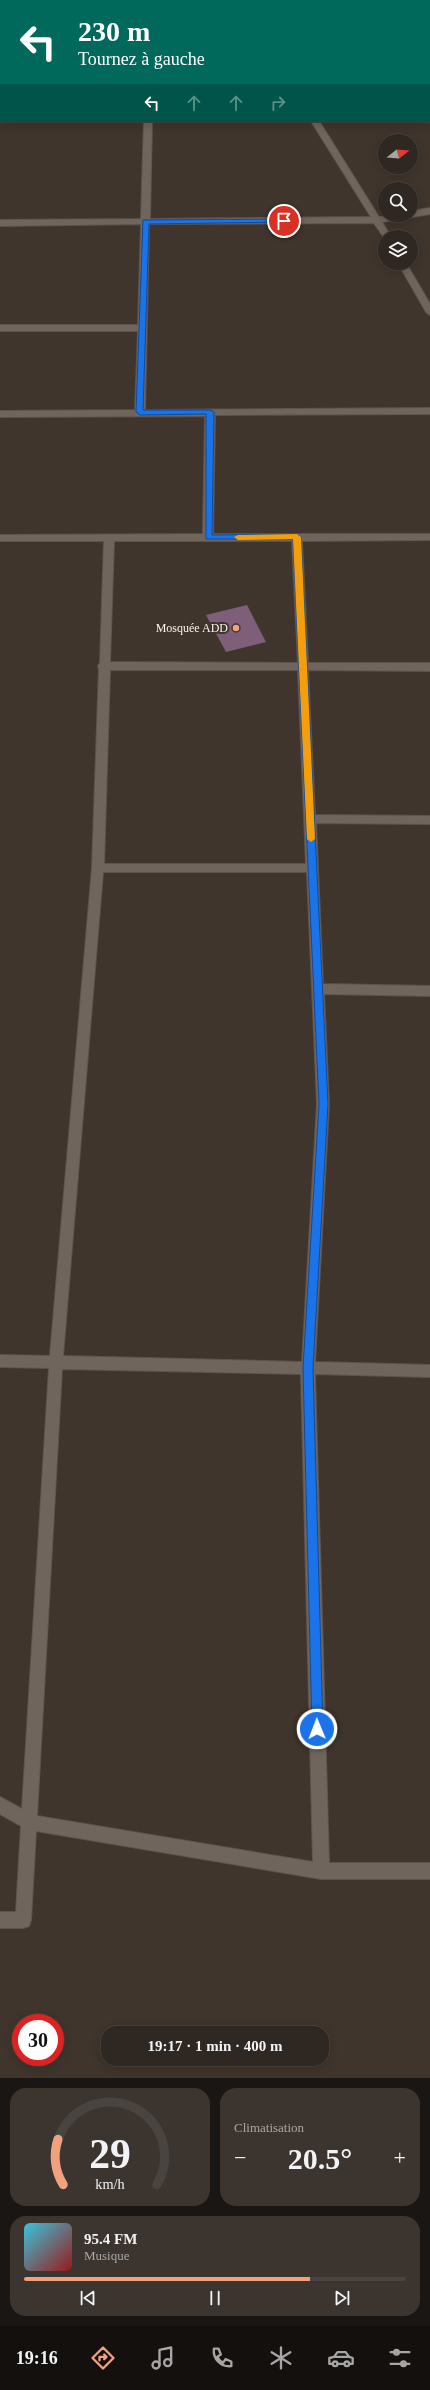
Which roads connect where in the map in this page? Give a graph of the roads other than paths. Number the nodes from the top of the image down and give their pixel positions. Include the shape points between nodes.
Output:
1 (148, 122) edge
2 (316, 122) edge
3 (430, 211) edge
4 (418, 213) edge
5 (377, 220) junction
6 (146, 222) junction
7 (0, 223) edge
8 (383, 230) edge
9 (406, 270) edge
10 (430, 312) edge
11 (0, 328) edge
12 (142, 328) junction
13 (430, 411) edge
14 (140, 412) junction
15 (210, 412) junction
16 (0, 414) edge
17 (430, 536) edge
18 (208, 537) junction
19 (297, 537) junction
20 (0, 538) edge
21 (109, 538) junction
22 (103, 666) junction
23 (303, 666) junction
24 (430, 667) edge
25 (310, 819) junction
26 (430, 820) edge
27 (98, 868) junction
28 (313, 868) junction
29 (318, 989) junction
30 (430, 990) edge
31 (0, 1361) edge
32 (56, 1362) junction
33 (308, 1368) junction
34 (430, 1371) edge
35 (0, 1805) edge
36 (29, 1822) junction
37 (321, 1870) junction
38 (430, 1871) edge
39 (0, 1920) edge

1 - 6 street
2 - 5 street
3 - 4 street
5 - 6 street
5 - 8 street
6 - 7 street
6 - 12 street
9 - 10 street
11 - 12 street
12 - 14 street
13 - 15 street
14 - 15 street
14 - 16 street
15 - 18 street
17 - 19 street
18 - 19 street
18 - 21 street
19 - 23 street
20 - 21 street
21 - 22 street
22 - 23 street
22 - 27 street
23 - 24 street
23 - 25 street
25 - 26 street
25 - 28 street
27 - 28 street
27 - 32 street
28 - 29 street
29 - 30 street
29 - 33 street via 323,1104
31 - 32 street
32 - 33 street
32 - 36 street
33 - 34 street
33 - 37 street
35 - 36 street
36 - 37 street
36 - 39 street via 24,1920
37 - 38 street

